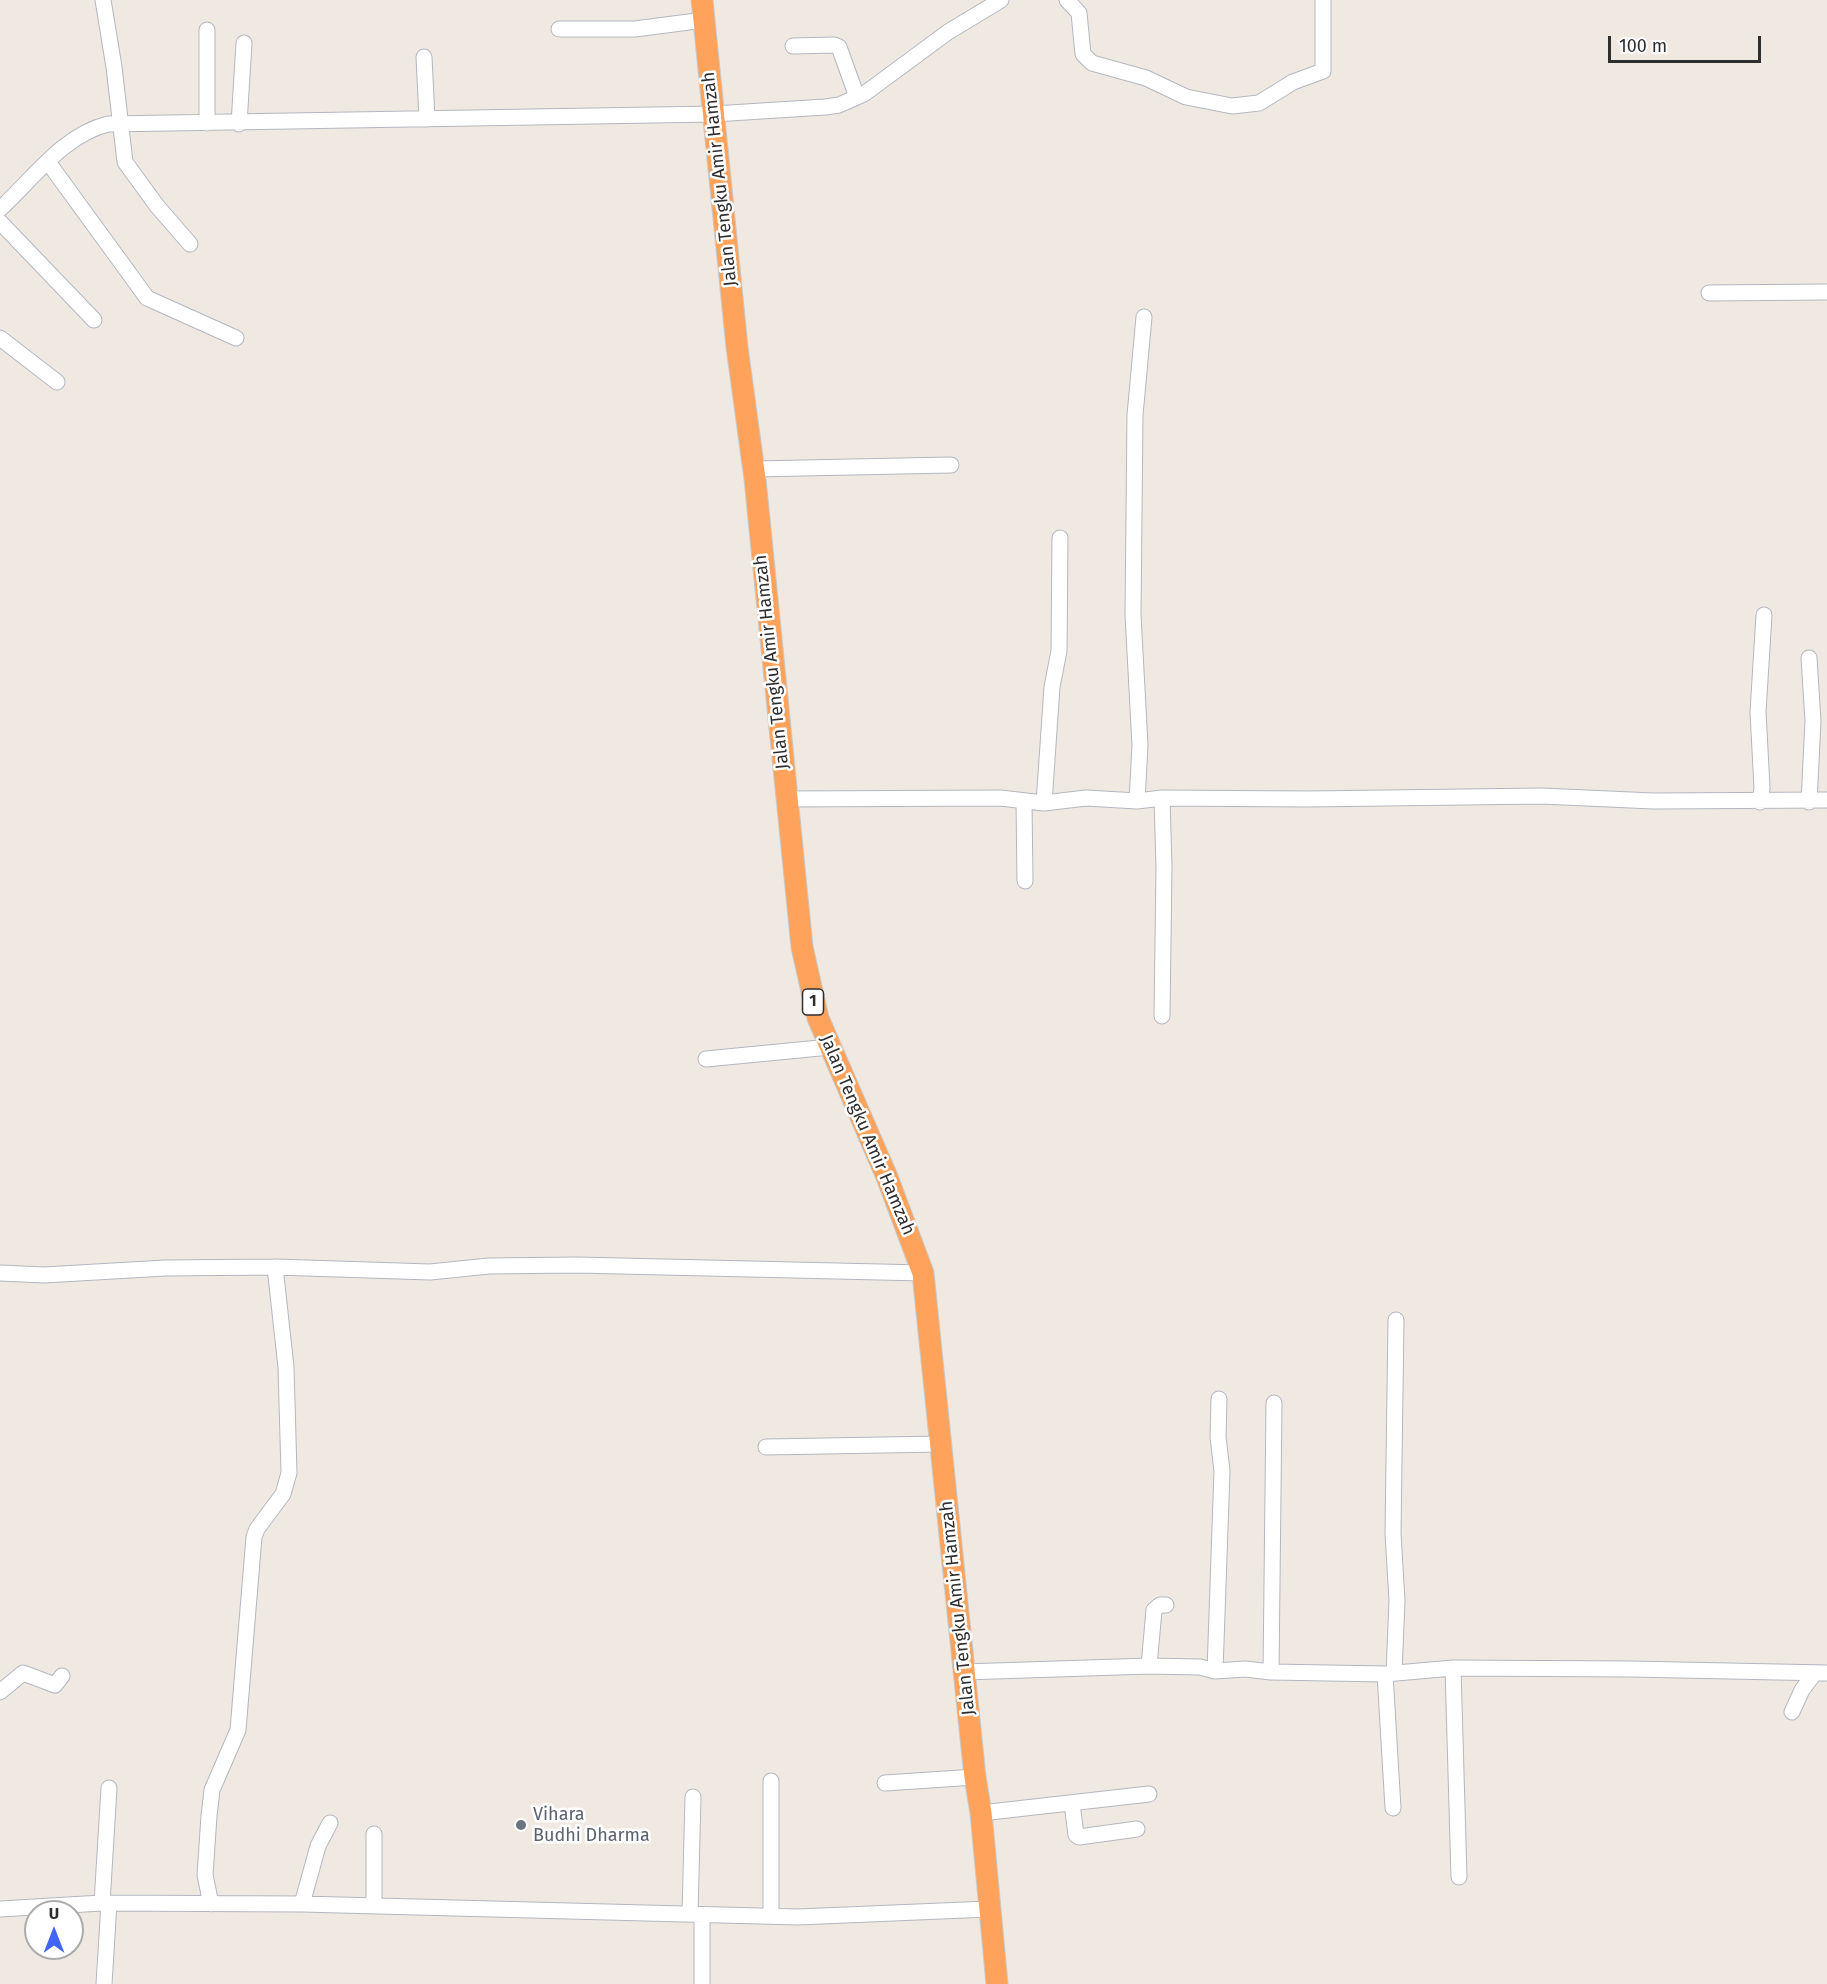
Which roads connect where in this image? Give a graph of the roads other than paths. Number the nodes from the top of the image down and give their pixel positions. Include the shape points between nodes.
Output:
1 (103, 0) edge
2 (1001, 0) edge
3 (1067, 0) edge
4 (1323, 0) edge
5 (703, 10) edge
6 (559, 29) dead end
7 (207, 30) dead end
8 (244, 43) dead end
9 (793, 46) dead end
10 (424, 57) dead end
11 (861, 95) junction
12 (714, 114) junction
13 (427, 119) junction
14 (122, 123) junction
15 (207, 123) junction
16 (239, 123) junction
17 (48, 162) junction
18 (1, 206) edge
19 (0, 222) edge
20 (190, 244) dead end
21 (1827, 292) edge
22 (1709, 293) dead end
23 (1144, 316) dead end
24 (94, 320) dead end
25 (0, 338) edge
26 (237, 338) dead end
27 (57, 382) dead end
28 (951, 465) dead end
29 (753, 469) junction
30 (1060, 538) dead end
31 (1764, 615) dead end
32 (1809, 658) dead end
33 (1162, 798) junction
34 (787, 799) junction
35 (1827, 800) edge
36 (1024, 801) junction
37 (1137, 801) junction
38 (1760, 802) junction
39 (1809, 802) junction
40 (1044, 803) junction
41 (1025, 881) dead end
42 (1162, 1016) dead end
43 (830, 1047) junction
44 (706, 1059) dead end
45 (275, 1267) junction
46 (0, 1273) edge
47 (922, 1273) junction
48 (1396, 1320) dead end
49 (1219, 1399) dead end
50 (1274, 1403) dead end
51 (941, 1444) junction
52 (766, 1448) dead end
53 (1166, 1605) dead end
54 (1149, 1666) junction
55 (1453, 1668) junction
56 (1215, 1671) junction
57 (964, 1672) junction
58 (1271, 1672) junction
59 (1390, 1674) junction
60 (1820, 1674) edge
61 (62, 1676) dead end
62 (0, 1692) edge
63 (1792, 1712) dead end
64 (975, 1777) junction
65 (771, 1781) dead end
66 (885, 1783) dead end
67 (109, 1788) dead end
68 (1149, 1794) dead end
69 (693, 1797) dead end
70 (1072, 1803) junction
71 (1393, 1808) dead end
72 (981, 1813) junction
73 (330, 1823) dead end
74 (1137, 1829) dead end
75 (374, 1834) dead end
76 (1459, 1877) dead end
77 (106, 1903) junction
78 (211, 1904) junction
79 (303, 1904) junction
80 (374, 1905) junction
81 (0, 1909) edge
82 (989, 1909) junction
83 (696, 1915) junction
84 (771, 1916) junction
85 (702, 1983) edge
86 (104, 1984) edge
87 (997, 1984) edge

1 - 14 street
2 - 11 street via 948,32
3 - 4 street via 1079,13 1083,54 1092,63 1146,78 1198,101 1242,106 1258,103 1293,82 1323,71
5 - 6 street via 635,29
5 - 12 highway, Jalan Tengku Amir Hamzah / 1
7 - 15 street
8 - 16 street
9 - 11 street via 839,47
10 - 13 street
11 - 12 street via 825,107
12 - 13 street
12 - 29 highway, Jalan Tengku Amir Hamzah / 1
13 - 16 street
14 - 15 street
14 - 17 street via 86,132
14 - 20 street via 127,165
15 - 16 street
17 - 18 street
17 - 26 street via 147,298
19 - 24 street
21 - 22 street
23 - 37 street via 1135,415 1133,615 1140,745
25 - 27 street
28 - 29 street
29 - 34 highway, Jalan Tengku Amir Hamzah / 1
30 - 40 street via 1059,651 1052,687
31 - 38 street via 1758,712
32 - 39 street via 1813,721
33 - 37 street
33 - 38 street via 1542,796
33 - 42 street
34 - 36 street
34 - 43 highway, Jalan Tengku Amir Hamzah / 1 via 803,957 813,1004
35 - 39 street
36 - 40 street
36 - 41 street
37 - 40 street via 1086,798
38 - 39 street
43 - 44 street
43 - 47 highway, Jalan Tengku Amir Hamzah / 1 via 887,1177
45 - 46 street
45 - 47 street via 430,1272 489,1266 577,1266
45 - 78 street via 286,1367 288,1479 283,1494 254,1537 238,1730 212,1790 208,1816 205,1875
47 - 51 highway, Jalan Tengku Amir Hamzah / 1
48 - 59 street via 1393,1533 1397,1601
49 - 56 street via 1222,1471
50 - 58 street
51 - 52 street
51 - 57 highway, Jalan Tengku Amir Hamzah / 1
53 - 54 street via 1154,1610
54 - 56 street
54 - 57 street
55 - 59 street
55 - 60 street
55 - 76 street
56 - 58 street
57 - 64 highway, Jalan Tengku Amir Hamzah / 1
58 - 59 street
59 - 71 street
60 - 63 street via 1802,1690
61 - 62 street via 53,1685 23,1673
64 - 66 street
64 - 72 highway, Jalan Tengku Amir Hamzah / 1
65 - 84 street
67 - 77 street
68 - 70 street
69 - 83 street
70 - 72 street
70 - 74 street via 1079,1837
72 - 82 highway, Jalan Tengku Amir Hamzah / 1
73 - 79 street via 318,1846
75 - 80 street
77 - 78 street
77 - 81 street
77 - 86 street
78 - 79 street
79 - 80 street
80 - 83 street
82 - 84 street
82 - 87 highway, Jalan Tengku Amir Hamzah / 1
83 - 84 street
83 - 85 street

